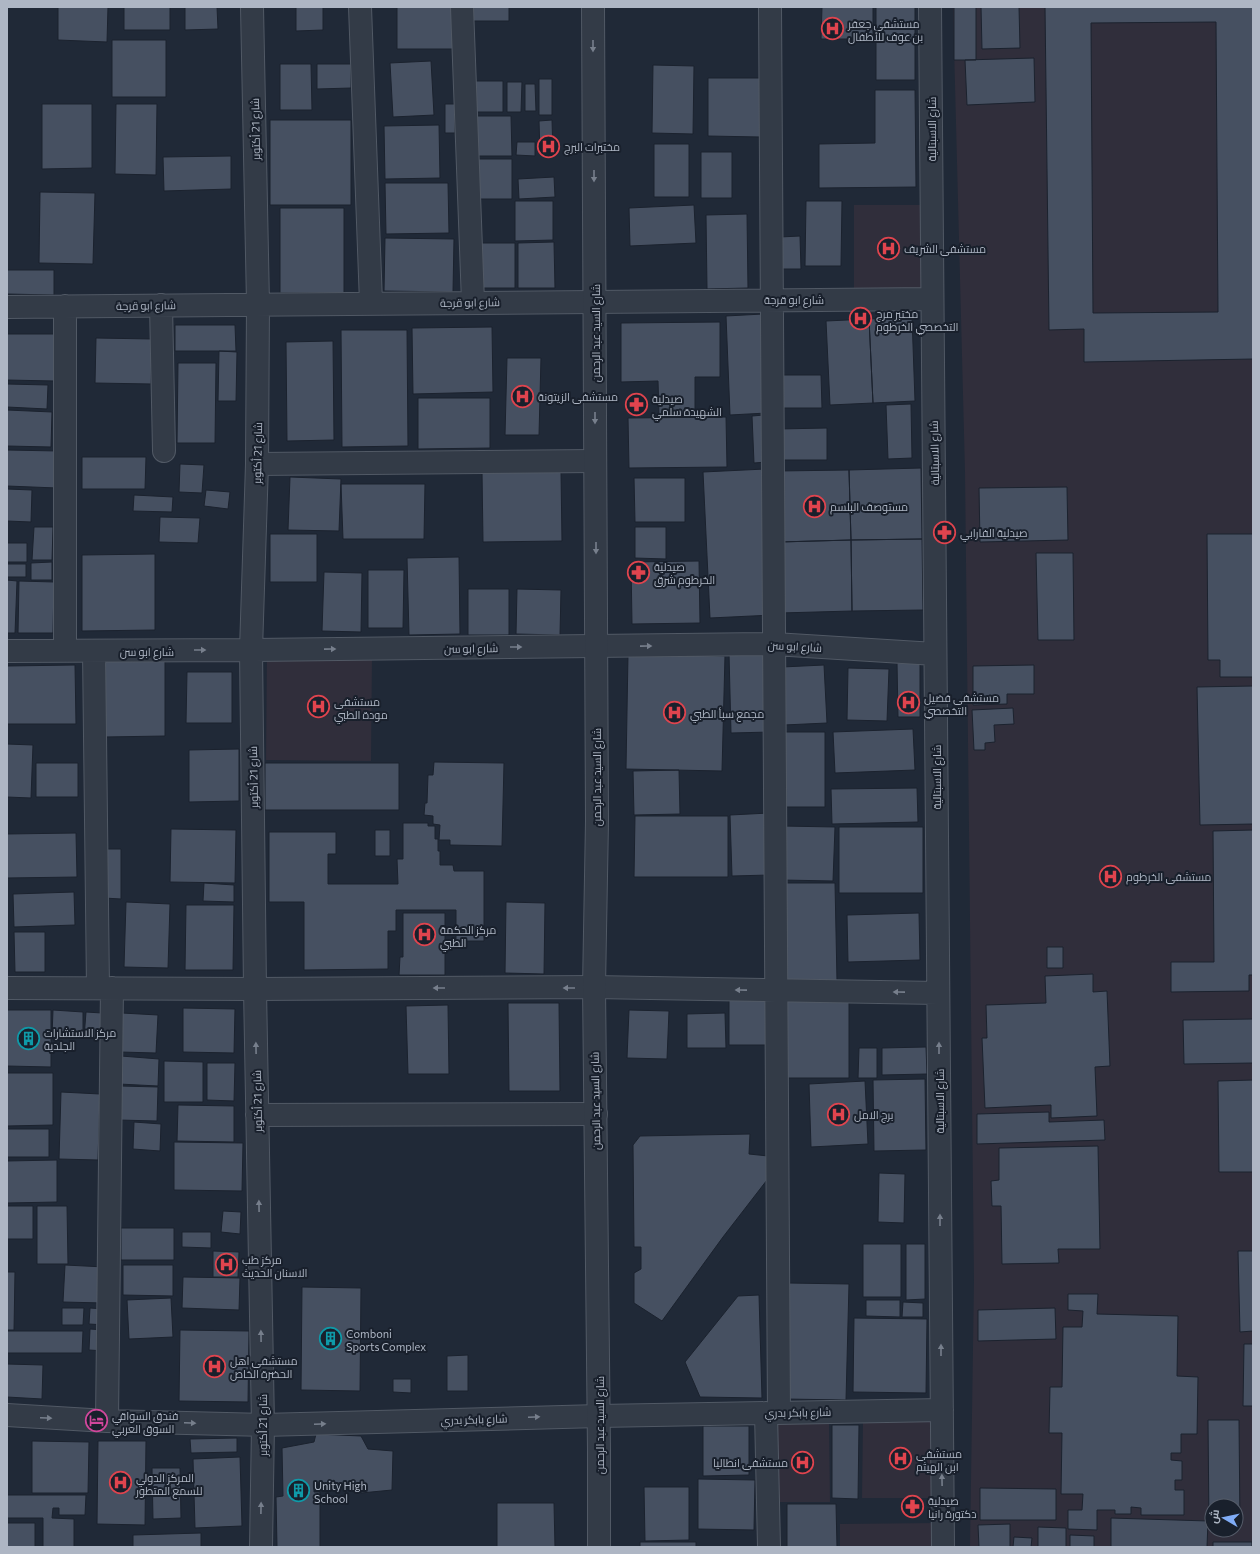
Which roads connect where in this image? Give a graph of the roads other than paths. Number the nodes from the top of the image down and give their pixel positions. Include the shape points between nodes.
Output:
1 (252, 7) edge
2 (360, 7) edge
3 (462, 7) edge
4 (592, 7) edge
5 (770, 7) edge
6 (930, 7) edge
7 (772, 299) junction
8 (932, 299) junction
9 (595, 301) junction
10 (473, 302) junction
11 (371, 303) junction
12 (258, 304) junction
13 (162, 305) junction
14 (65, 306) junction
15 (7, 307) edge
16 (164, 451) dead end
17 (595, 461) junction
18 (258, 464) junction
19 (774, 644) junction
20 (596, 646) junction
21 (251, 650) junction
22 (7, 651) edge
23 (65, 651) junction
24 (94, 651) junction
25 (935, 654) junction
26 (594, 987) junction
27 (7, 988) edge
28 (105, 988) junction
29 (255, 989) junction
30 (775, 991) junction
31 (938, 992) junction
32 (596, 1114) junction
33 (257, 1115) junction
34 (942, 1410) junction
35 (773, 1413) junction
36 (7, 1415) edge
37 (599, 1416) junction
38 (106, 1421) junction
39 (263, 1425) junction
40 (261, 1547) edge
41 (599, 1547) edge
42 (769, 1547) edge
43 (943, 1547) edge

1 - 12 street, شارع 21 أكتوبر
2 - 11 street
3 - 10 street
4 -> 9 street, شارع السيد عبد الرحمن
5 - 7 street
6 - 8 street, شارع الاسبتالية
7 - 8 street, شارع ابو قرجة
7 - 9 street, شارع ابو قرجة
7 - 19 street
8 - 25 street, شارع الاسبتالية
9 - 10 street, شارع ابو قرجة
9 -> 17 street, شارع السيد عبد الرحمن
10 - 11 street, شارع ابو قرجة
11 - 12 street, شارع ابو قرجة
12 - 13 street, شارع ابو قرجة
12 - 18 street, شارع 21 أكتوبر
13 - 14 street, شارع ابو قرجة
13 - 16 street
14 - 15 street, شارع ابو قرجة
14 - 23 street
17 - 18 street
17 -> 20 street, شارع السيد عبد الرحمن
18 - 21 street, شارع 21 أكتوبر
20 -> 19 street, شارع ابو سن
19 - 25 street, شارع ابو سن
19 - 30 street
21 -> 20 street, شارع ابو سن
20 - 26 street, شارع السيد عبد الرحمن via 597,821
24 -> 21 street, شارع ابو سن
21 - 29 street, شارع 21 أكتوبر
22 - 23 street, شارع ابو سن
23 - 24 street, شارع ابو سن
24 - 28 street
25 - 31 street, شارع الاسبتالية
26 -> 29 street
30 -> 26 street
26 - 32 street, شارع السيد عبد الرحمن
27 - 28 street
28 - 29 street
28 - 38 street
33 -> 29 street, شارع 21 أكتوبر
31 -> 30 street
30 - 35 street
34 -> 31 street, شارع الاسبتالية
32 - 33 street
32 - 37 street, شارع السيد عبد الرحمن
39 -> 33 street, شارع 21 أكتوبر
34 - 35 street, شارع بابكر بدري
43 -> 34 street, شارع الاسبتالية
35 - 37 street, شارع بابكر بدري
35 - 42 street
36 -> 38 street, شارع بابكر بدري
39 -> 37 street, شارع بابكر بدري
37 - 41 street, شارع السيد عبد الرحمن
38 -> 39 street, شارع بابكر بدري
40 -> 39 street, شارع 21 أكتوبر

